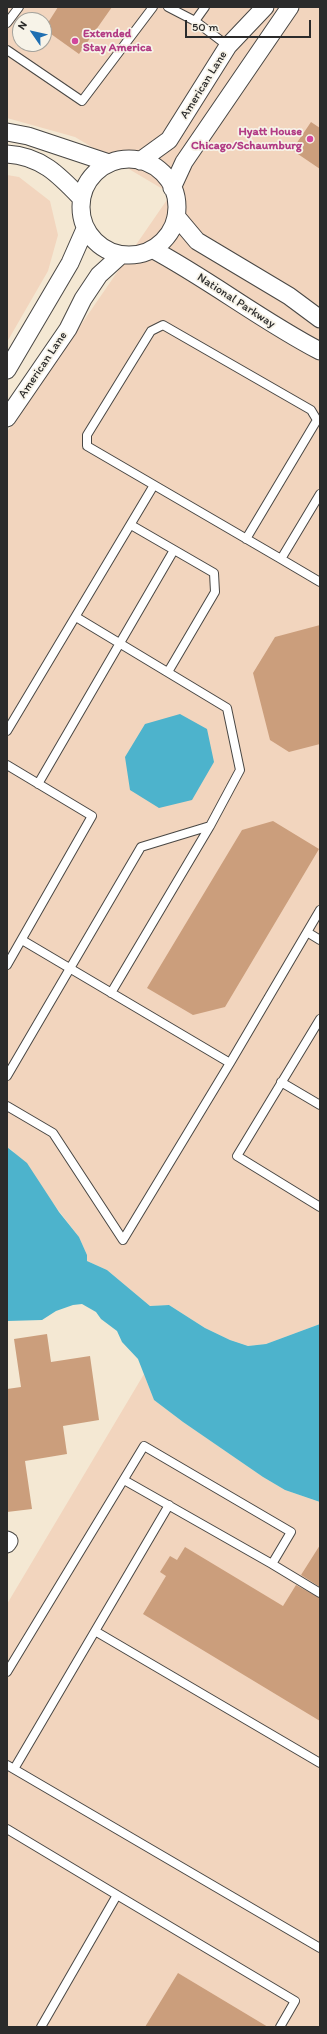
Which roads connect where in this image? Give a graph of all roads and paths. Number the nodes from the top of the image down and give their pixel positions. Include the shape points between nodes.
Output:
1 (19, 7) edge
2 (153, 7) edge
3 (168, 7) edge
4 (204, 7) edge
5 (265, 7) edge
6 (290, 7) edge
7 (195, 21) junction
8 (7, 23) edge
9 (228, 46) junction
10 (7, 50) edge
11 (7, 132) edge
12 (7, 154) edge
13 (140, 160) junction
14 (109, 163) junction
15 (172, 188) junction
16 (81, 198) junction
17 (176, 216) junction
18 (85, 229) junction
19 (152, 250) junction
20 (121, 255) junction
21 (320, 319) edge
22 (320, 351) edge
23 (7, 370) edge
24 (7, 418) edge
25 (154, 485) junction
26 (320, 494) edge
27 (131, 525) junction
28 (246, 539) junction
29 (174, 550) junction
30 (281, 559) junction
31 (320, 572) edge
32 (318, 581) edge
33 (76, 617) junction
34 (120, 643) junction
35 (168, 672) junction
36 (7, 731) edge
37 (7, 766) edge
38 (38, 784) junction
39 (210, 826) junction
40 (320, 910) edge
41 (307, 932) junction
42 (22, 940) junction
43 (320, 940) edge
44 (7, 965) edge
45 (70, 968) junction
46 (111, 993) junction
47 (320, 1019) edge
48 (230, 1063) junction
49 (7, 1076) edge
50 (281, 1082) junction
51 (320, 1104) edge
52 (7, 1106) edge
53 (320, 1207) edge
54 (124, 1480) junction
55 (169, 1505) junction
56 (7, 1540) edge
57 (7, 1544) edge
58 (272, 1564) junction
59 (320, 1593) edge
60 (95, 1631) junction
61 (7, 1672) edge
62 (320, 1764) edge
63 (11, 1767) edge
64 (7, 1830) edge
65 (118, 1895) junction
66 (320, 1948) edge
67 (41, 2027) edge
68 (280, 2027) edge

1 - 8 lane
2 - 10 lane via 82,101
3 - 7 lane
4 - 7 lane
5 - 9 street, American Lane
6 - 15 street via 184,162
7 - 9 lane
9 - 13 street, American Lane via 169,140
11 - 14 street via 28,136
12 - 16 street via 20,154 39,161
13 - 14 street via 124,159
13 - 15 street via 155,167 167,178
14 - 16 street via 91,178
15 - 17 street
16 - 18 street via 81,214
17 - 19 street via 174,225 165,239
17 - 21 street via 197,241 289,296
18 - 20 street via 94,241 106,250
18 - 23 street via 70,263
19 - 20 street via 137,255
19 - 22 street, National Parkway via 180,264 284,332
20 - 24 street, American Lane via 99,274 68,329
25 - 27 lane
25 - 28 lane
25 - 28 lane via 87,446 86,435 151,331 163,325 311,410 317,420
26 - 30 lane
27 - 29 lane
27 - 33 lane
28 - 30 lane
29 - 34 lane
29 - 35 lane via 214,573 215,592
30 - 32 lane
31 - 32 lane
33 - 34 lane
33 - 36 lane
34 - 35 lane
34 - 38 lane
35 - 39 lane via 228,708 240,770
37 - 38 lane
38 - 42 lane via 92,816
39 - 45 lane via 141,847
39 - 46 lane
40 - 41 lane
41 - 43 lane
41 - 48 lane
42 - 44 lane
42 - 45 lane
45 - 46 lane
45 - 49 lane
46 - 48 lane
47 - 50 lane
48 - 52 lane via 123,1240 53,1133
50 - 51 lane
50 - 53 lane via 237,1156
54 - 55 lane
54 - 58 lane via 144,1446 291,1532
54 - 61 lane
55 - 58 lane
55 - 60 lane
56 - 57 street
58 - 59 lane
60 - 62 lane
60 - 63 lane
63 - 66 lane
64 - 65 lane
65 - 67 lane
65 - 68 lane via 295,2001

